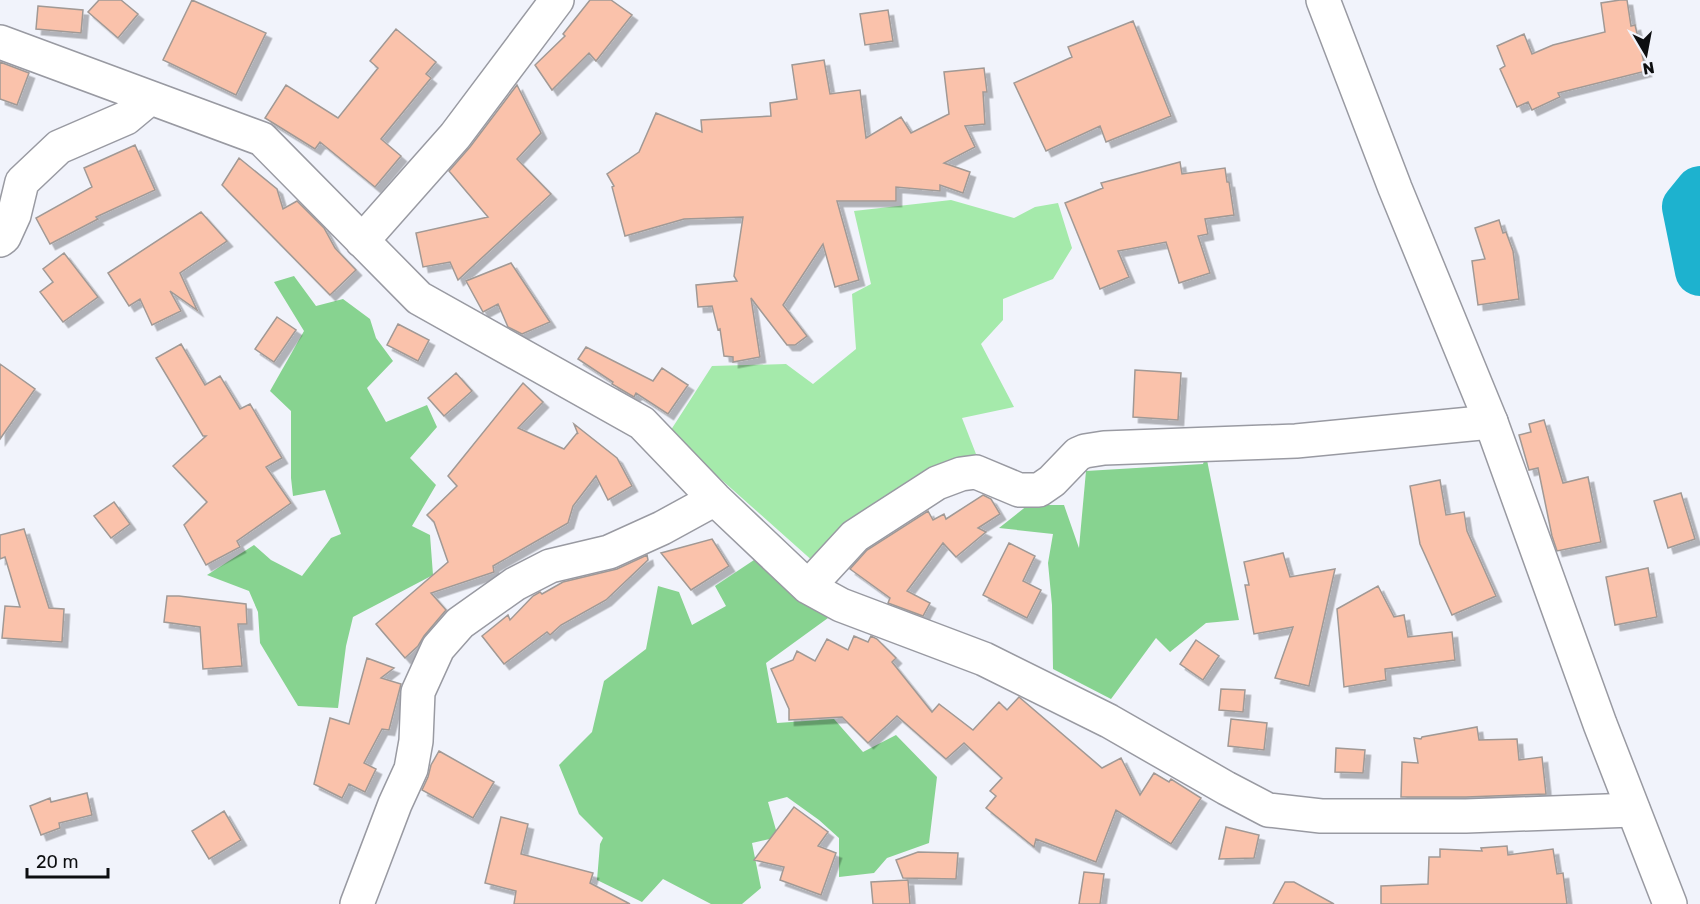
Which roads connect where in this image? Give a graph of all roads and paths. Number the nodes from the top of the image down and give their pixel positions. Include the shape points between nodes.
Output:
1 (557, 0) edge
2 (1323, 0) edge
3 (0, 42) edge
4 (150, 98) junction
5 (0, 240) edge
6 (362, 241) junction
7 (1491, 422) junction
8 (716, 500) junction
9 (808, 587) junction
10 (1633, 810) junction
11 (357, 904) edge
12 (1670, 904) edge

1 - 6 street via 455,136
2 - 7 street
3 - 4 street
4 - 5 street via 126,118 59,147 36,168 22,182 14,215
4 - 6 street via 262,139
6 - 8 street via 419,298 642,423
7 - 9 street via 1296,441 1104,448 1078,454 1039,490 1019,490 976,472 961,474 937,483 855,536
7 - 10 street
8 - 9 street
8 - 11 street via 609,552 550,566 460,623 438,648 418,692 411,769
9 - 10 street via 840,605 984,659 1109,721 1268,810 1321,816 1466,816
10 - 12 street

